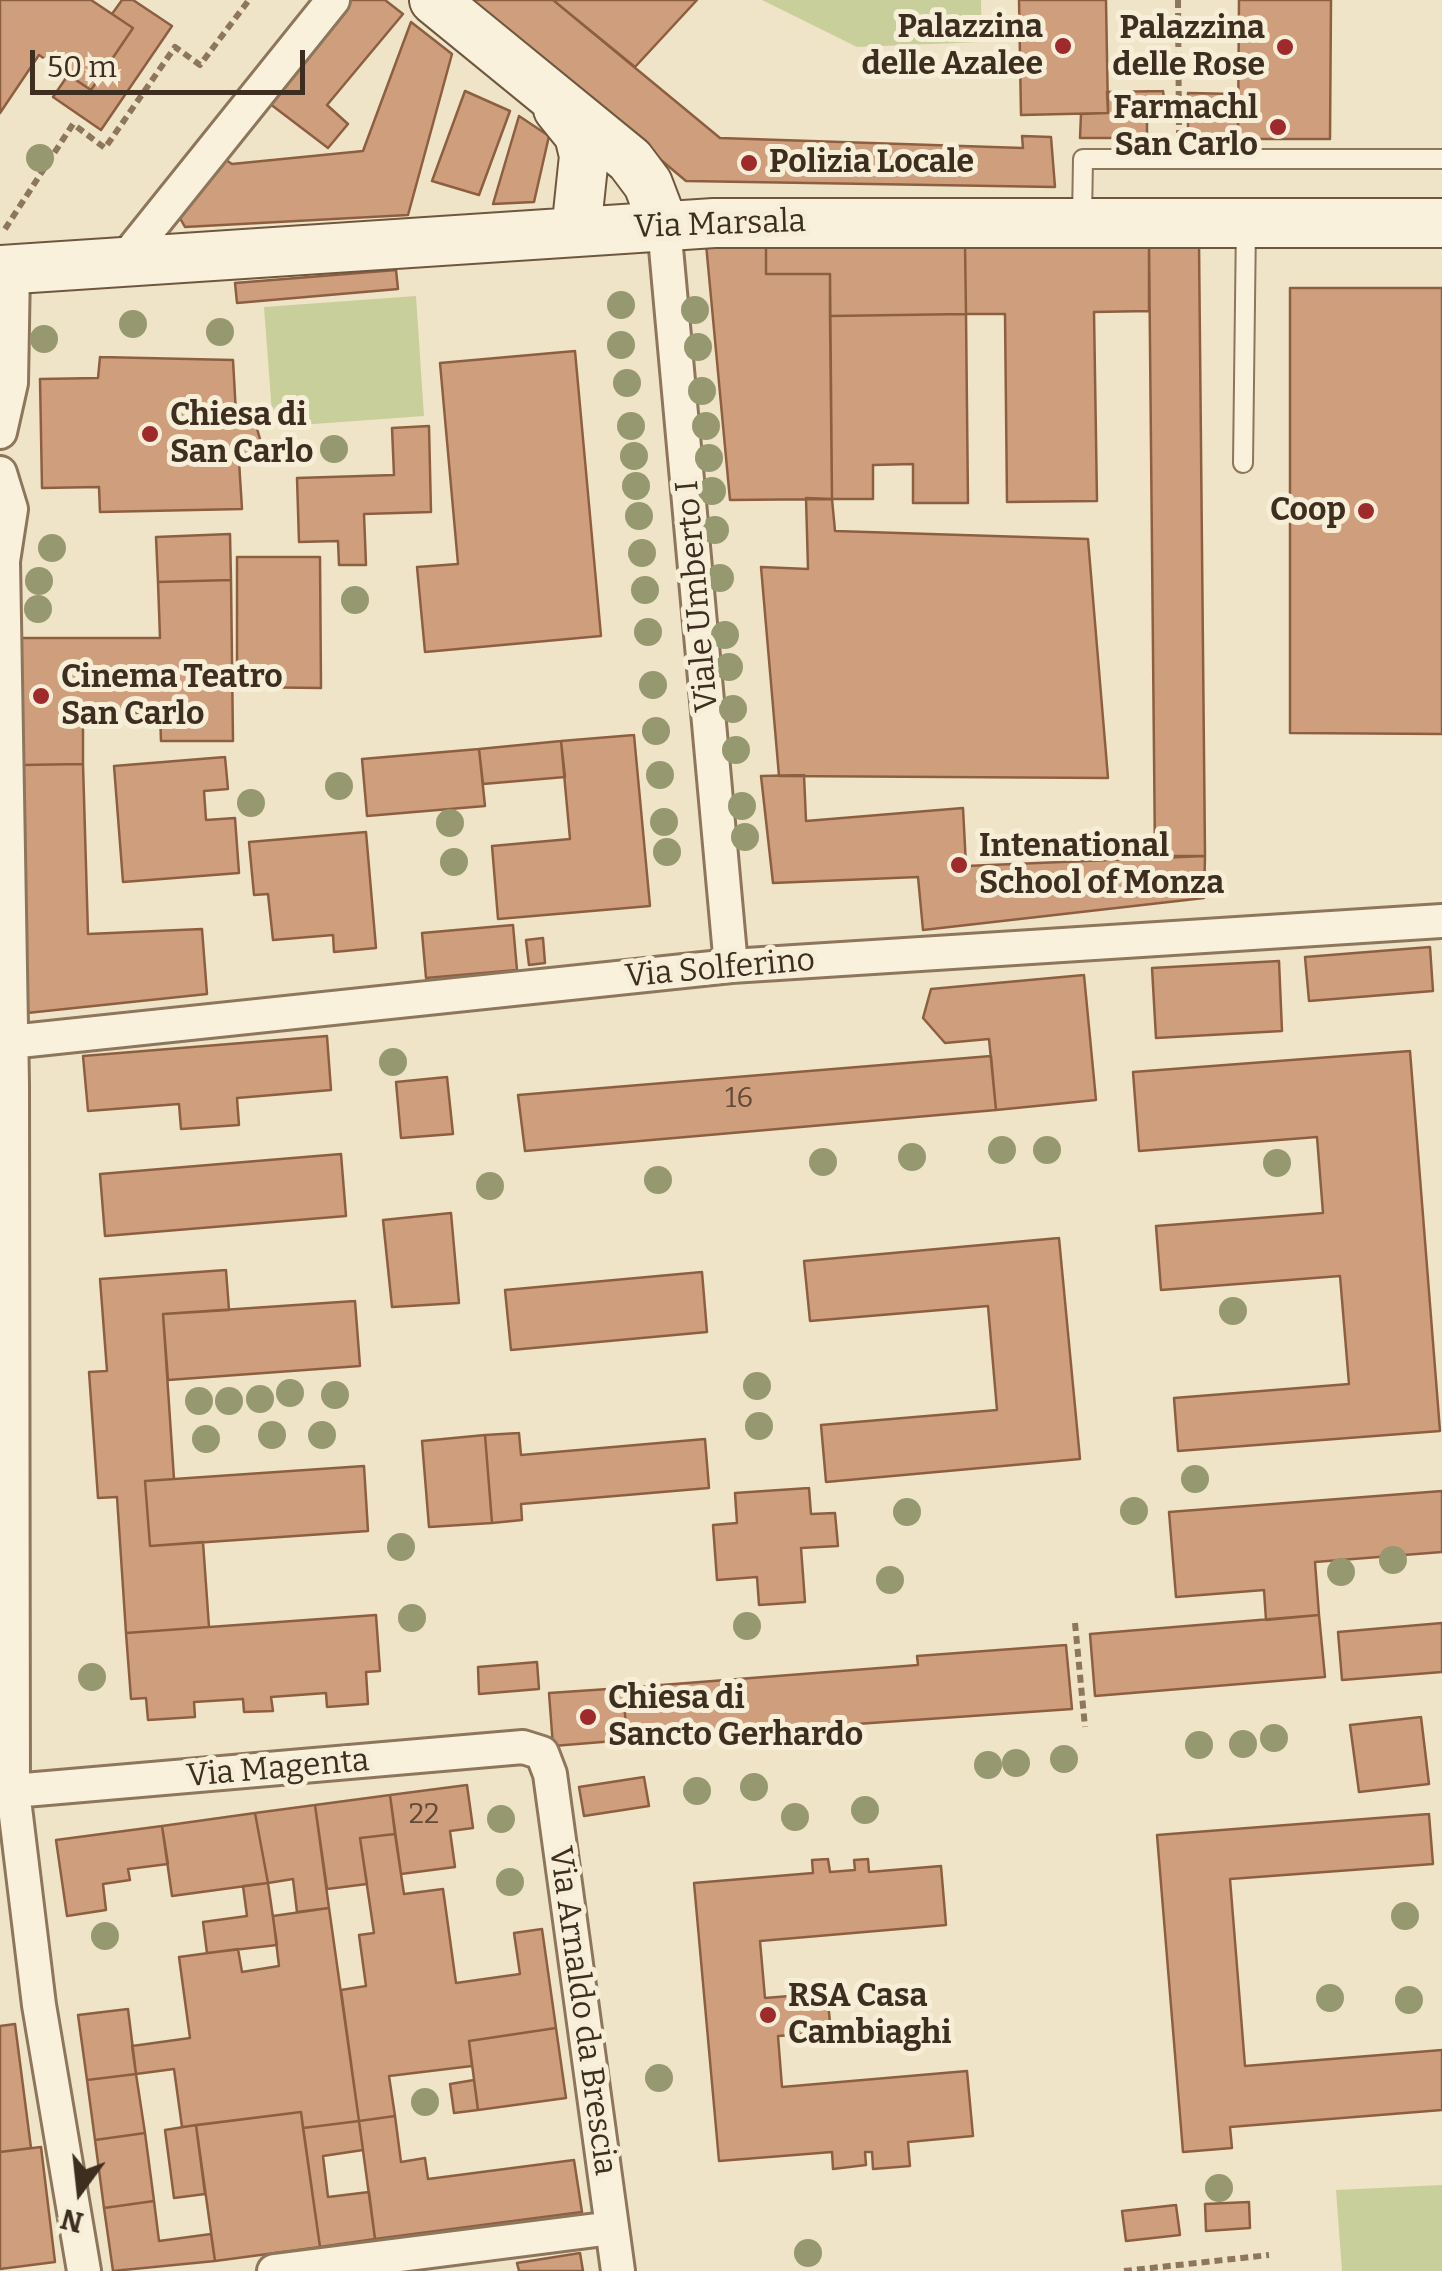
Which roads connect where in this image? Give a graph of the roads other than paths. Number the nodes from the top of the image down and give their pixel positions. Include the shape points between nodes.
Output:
1 (333, 0) edge
2 (434, 0) edge
3 (546, 94) junction
4 (1442, 159) edge
5 (1082, 220) junction
6 (1246, 222) junction
7 (1442, 224) edge
8 (664, 226) junction
9 (576, 232) junction
10 (4, 259) edge
11 (121, 264) junction
12 (0, 432) edge
13 (1243, 463) dead end
14 (0, 472) edge
15 (1442, 921) edge
16 (731, 966) junction
17 (5, 1043) edge
18 (542, 1753) joint
19 (8, 1777) edge
20 (612, 2228) junction
21 (84, 2271) edge
22 (274, 2271) edge
23 (618, 2271) edge

1 - 11 street
2 - 3 street
3 - 8 street via 630,160 648,184
3 - 9 street via 579,136 584,156
4 - 5 lane via 1083,159
5 - 6 street, Via Marsala
5 - 8 street, Via Marsala
6 - 7 street, Via Marsala
6 - 13 lane
8 - 9 street, Via Marsala
8 - 16 street, Viale Umberto I
9 - 11 street, Via Marsala
10 - 11 street, Via Marsala
10 - 12 street via 11,383
14 - 17 street via 11,509 3,560
15 - 16 street, Via Solferino
16 - 17 street, Via Solferino
17 - 19 street
18 - 19 street, Via Magenta via 523,1747
18 - 20 street, Via Arnaldo da Brescia
19 - 21 street
20 - 22 street
20 - 23 street, Via Arnaldo da Brescia

